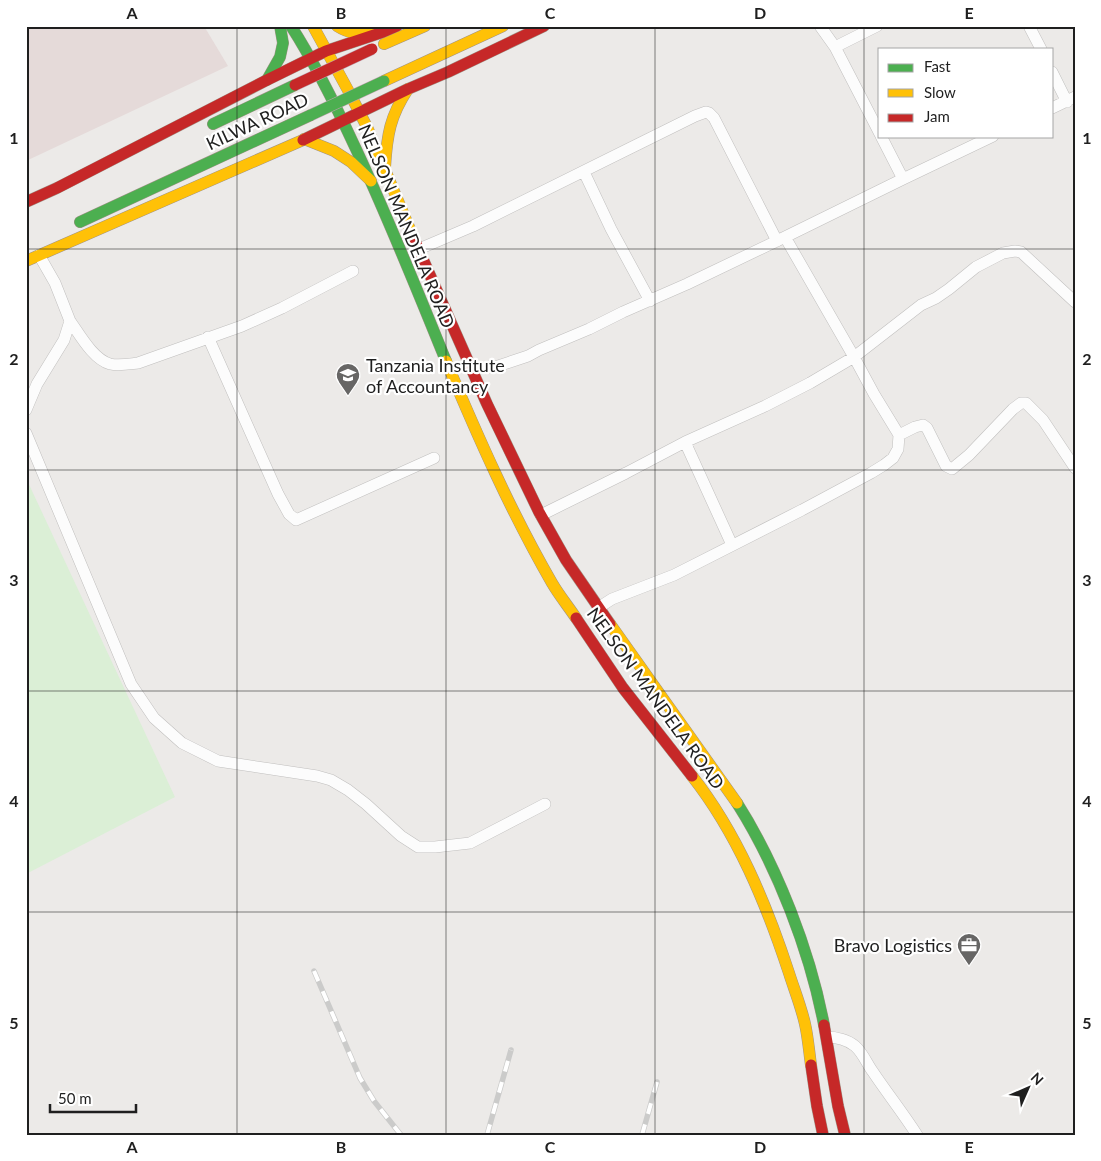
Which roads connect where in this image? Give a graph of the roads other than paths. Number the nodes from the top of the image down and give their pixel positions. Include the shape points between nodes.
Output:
1 (280, 26) edge
2 (291, 26) edge
3 (312, 26) edge
4 (337, 26) edge
5 (397, 26) edge
6 (425, 26) edge
7 (503, 26) edge
8 (544, 26) edge
9 (820, 26) edge
10 (877, 26) edge
11 (1029, 26) edge
12 (383, 32) junction
13 (835, 47) junction
14 (1040, 48) edge
15 (326, 51) junction
16 (310, 59) junction
17 (1054, 75) edge
18 (268, 80) junction
19 (408, 89) junction
20 (1071, 100) edge
21 (1054, 107) edge
22 (360, 112) junction
23 (343, 121) junction
24 (204, 128) dead end
25 (878, 131) edge
26 (882, 138) edge
27 (989, 138) edge
28 (304, 139) junction
29 (385, 166) junction
30 (584, 172) junction
31 (903, 179) junction
32 (371, 181) junction
33 (26, 202) edge
34 (70, 226) dead end
35 (781, 239) junction
36 (419, 249) junction
37 (39, 255) junction
38 (26, 261) edge
39 (353, 271) dead end
40 (650, 301) junction
41 (1075, 302) edge
42 (70, 321) junction
43 (208, 337) junction
44 (854, 357) junction
45 (492, 368) dead end
46 (26, 410) edge
47 (26, 433) edge
48 (899, 435) junction
49 (685, 442) junction
50 (434, 458) dead end
51 (1075, 468) edge
52 (540, 515) junction
53 (732, 545) junction
54 (598, 608) junction
55 (545, 804) dead end
56 (827, 1037) junction
57 (823, 1135) edge
58 (844, 1135) edge
59 (917, 1135) edge

1 - 18 main road via 283,42 280,57
2 - 16 main road, NELSON MANDELA ROAD
3 - 15 main road, NELSON MANDELA ROAD
4 - 12 main road via 345,32 359,34
5 - 12 main road
6 - 24 main road, KILWA ROAD, bridge
7 - 34 main road, KILWA ROAD, bridge
8 - 19 main road
9 - 13 street
10 - 13 street
11 - 14 street
12 - 15 main road
13 - 25 street
15 - 16 main road
15 - 22 main road, NELSON MANDELA ROAD
16 - 18 main road
16 - 23 main road, NELSON MANDELA ROAD
17 - 20 street
18 - 33 main road
19 - 22 main road
19 - 29 main road via 392,116
20 - 21 street
22 - 23 main road
22 - 29 main road, NELSON MANDELA ROAD
23 - 28 main road
23 - 32 main road, NELSON MANDELA ROAD
26 - 31 street
27 - 31 street
28 - 32 main road via 334,151
28 - 37 main road
29 - 36 main road, NELSON MANDELA ROAD
30 - 35 street via 695,116 709,113
30 - 36 street
30 - 40 street
31 - 35 street
32 - 57 main road, NELSON MANDELA ROAD via 479,439 518,520 553,584 623,688 704,790 759,891 805,1023
35 - 40 street
35 - 44 street
36 - 52 main road, NELSON MANDELA ROAD
37 - 38 main road
37 - 42 street via 55,283
39 - 43 street via 242,326
40 - 45 street via 528,356
41 - 44 street via 1021,252 1003,253 976,267 936,298 921,305
42 - 43 street via 100,360 112,364 138,362
42 - 46 street via 64,340 37,384
43 - 50 street via 278,494 296,520
44 - 48 street
44 - 49 street via 765,406
47 - 55 street via 131,684 154,718 182,744 218,761 331,780 418,847 470,843
48 - 51 street via 923,425 946,466 952,469 1021,402 1043,420
48 - 53 street via 898,449 884,465
49 - 52 street
49 - 53 street
52 - 54 main road, NELSON MANDELA ROAD
53 - 54 street
54 - 56 main road, NELSON MANDELA ROAD via 712,766 748,822 792,914 812,972
56 - 58 main road, NELSON MANDELA ROAD
56 - 59 street via 847,1041 857,1047

